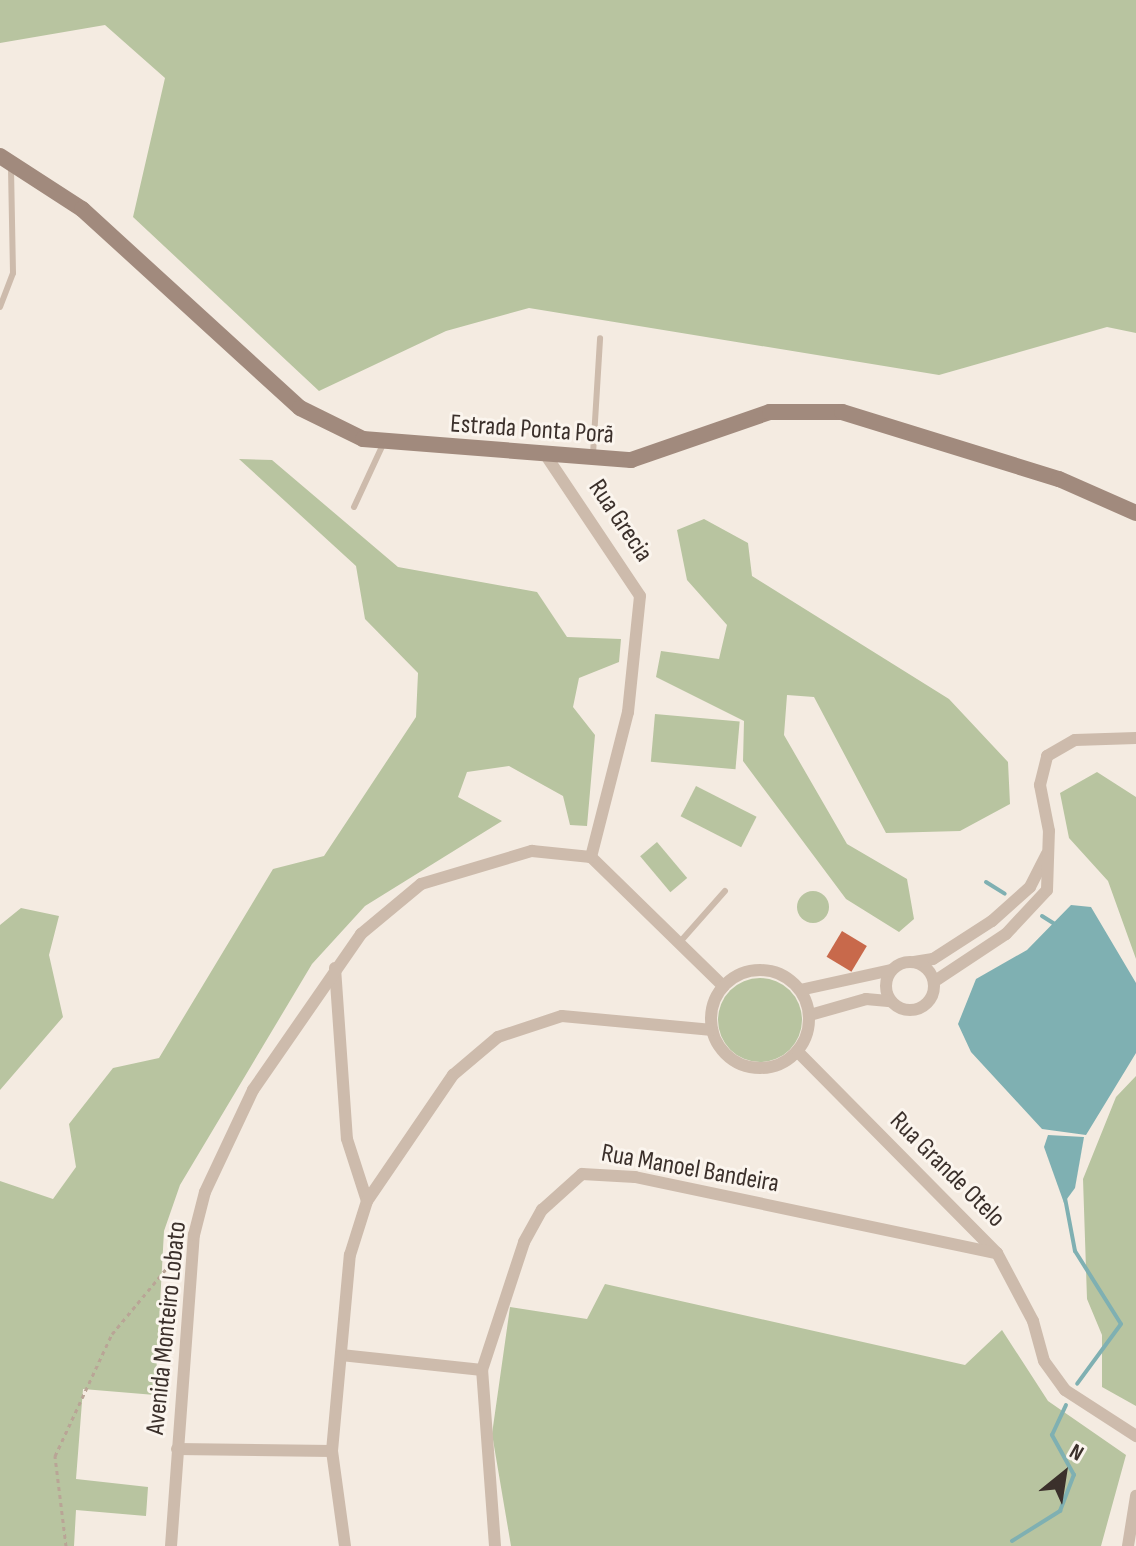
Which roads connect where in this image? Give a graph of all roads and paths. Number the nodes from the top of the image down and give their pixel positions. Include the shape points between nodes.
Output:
1 (6, 159) edge
2 (0, 307) edge
3 (600, 338) dead end
4 (384, 442) junction
5 (547, 457) junction
6 (592, 461) junction
7 (354, 507) dead end
8 (1136, 513) edge
9 (1136, 738) edge
10 (1047, 854) junction
11 (591, 857) junction
12 (725, 891) dead end
13 (680, 942) junction
14 (914, 962) junction
15 (335, 967) junction
16 (891, 970) junction
17 (935, 981) junction
18 (723, 986) junction
19 (800, 990) junction
20 (891, 1001) junction
21 (810, 1015) junction
22 (712, 1030) junction
23 (798, 1052) junction
24 (367, 1201) junction
25 (194, 1235) junction
26 (997, 1253) junction
27 (341, 1355) junction
28 (482, 1370) junction
29 (1136, 1436) edge
30 (177, 1449) junction
31 (332, 1451) junction
32 (1136, 1496) edge
33 (66, 1546) edge
34 (171, 1546) edge
35 (345, 1546) edge
36 (495, 1546) edge
37 (1128, 1546) edge

1 - 2 lane via 13,273
1 - 4 main road, Estrada Ponta Porã via 82,209 300,408
3 - 6 lane
4 - 5 main road, Estrada Ponta Porã
4 - 7 lane
5 - 6 main road, Estrada Ponta Porã
5 - 11 street, Rua Grecia via 640,596 628,712
6 - 8 main road, Estrada Ponta Porã via 664,453 770,412 842,412 1059,479
9 - 10 street via 1075,740 1047,756 1040,785
10 - 14 street via 1030,887 992,921 933,959
10 - 17 street via 1051,874 1035,906
11 - 13 street
11 - 15 street, Avenida Monteiro Lobato via 532,851 421,884 361,934
12 - 13 lane
13 - 18 street
14 - 16 street
14 - 17 street
15 - 24 street via 347,1139
15 - 25 street, Avenida Monteiro Lobato via 226,1139
16 - 19 street
16 - 20 street
17 - 20 street via 933,996 919,1009
18 - 19 street via 759,970
18 - 22 street
19 - 21 street
20 - 21 street via 866,999
21 - 23 street
22 - 23 street via 728,1056 756,1069
22 - 24 street via 562,1016 498,1037 453,1075
23 - 26 street, Rua Grande Otelo
24 - 27 street via 350,1255
25 - 30 street, Avenida Monteiro Lobato
25 - 33 path via 112,1334 55,1456
26 - 28 street, Rua Manoel Bandeira via 635,1177 582,1174 542,1210 524,1242
26 - 29 street, Rua Grande Otelo via 1028,1308 1044,1361 1065,1390
27 - 28 street
27 - 31 street
28 - 36 street, Rua Manoel Bandeira
30 - 31 street
30 - 34 street, Avenida Monteiro Lobato
31 - 35 street
32 - 37 street

